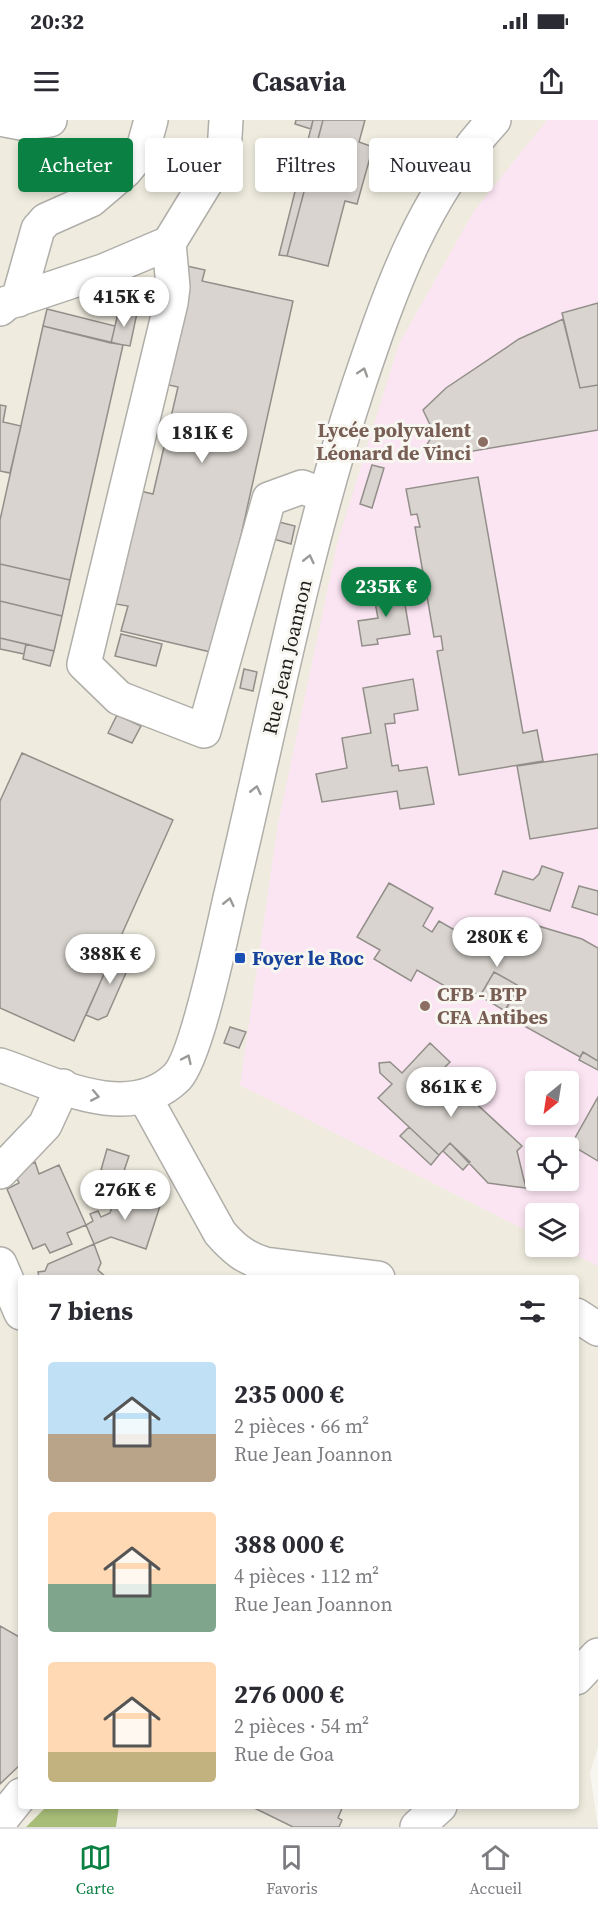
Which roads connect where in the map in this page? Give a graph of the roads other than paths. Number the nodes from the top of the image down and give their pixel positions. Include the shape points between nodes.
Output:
1 (5, 120) edge
2 (50, 120) edge
3 (151, 120) edge
4 (226, 120) edge
5 (494, 120) edge
6 (169, 243) junction
7 (9, 305) edge
8 (324, 495) junction
9 (0, 1065) edge
10 (63, 1086) junction
11 (144, 1096) junction
12 (0, 1172) edge
13 (0, 1264) edge
14 (249, 1268) edge
15 (354, 1275) edge
16 (18, 1305) edge
17 (579, 1317) edge
18 (598, 1329) edge
19 (598, 1655) edge
20 (579, 1675) edge
21 (18, 1799) edge
22 (437, 1809) edge
23 (0, 1821) edge
24 (417, 1827) edge

1 - 2 street
3 - 7 street via 143,149 125,171 91,200 46,220 38,229
4 - 6 street via 224,153
8 -> 5 street, Rue Jean Joannon via 385,304 410,245 440,189
6 - 7 street
6 - 8 street via 171,303 84,664 119,698 204,731 269,499 302,487
11 -> 8 street, Rue Jean Joannon via 177,1077 188,1060 216,957
9 - 10 street
10 -> 11 street via 95,1097
10 - 12 street via 45,1125
11 - 14 street via 220,1233
13 - 16 street
14 - 15 street via 265,1264
17 - 18 street
19 - 20 street
21 - 23 street
22 - 24 street

